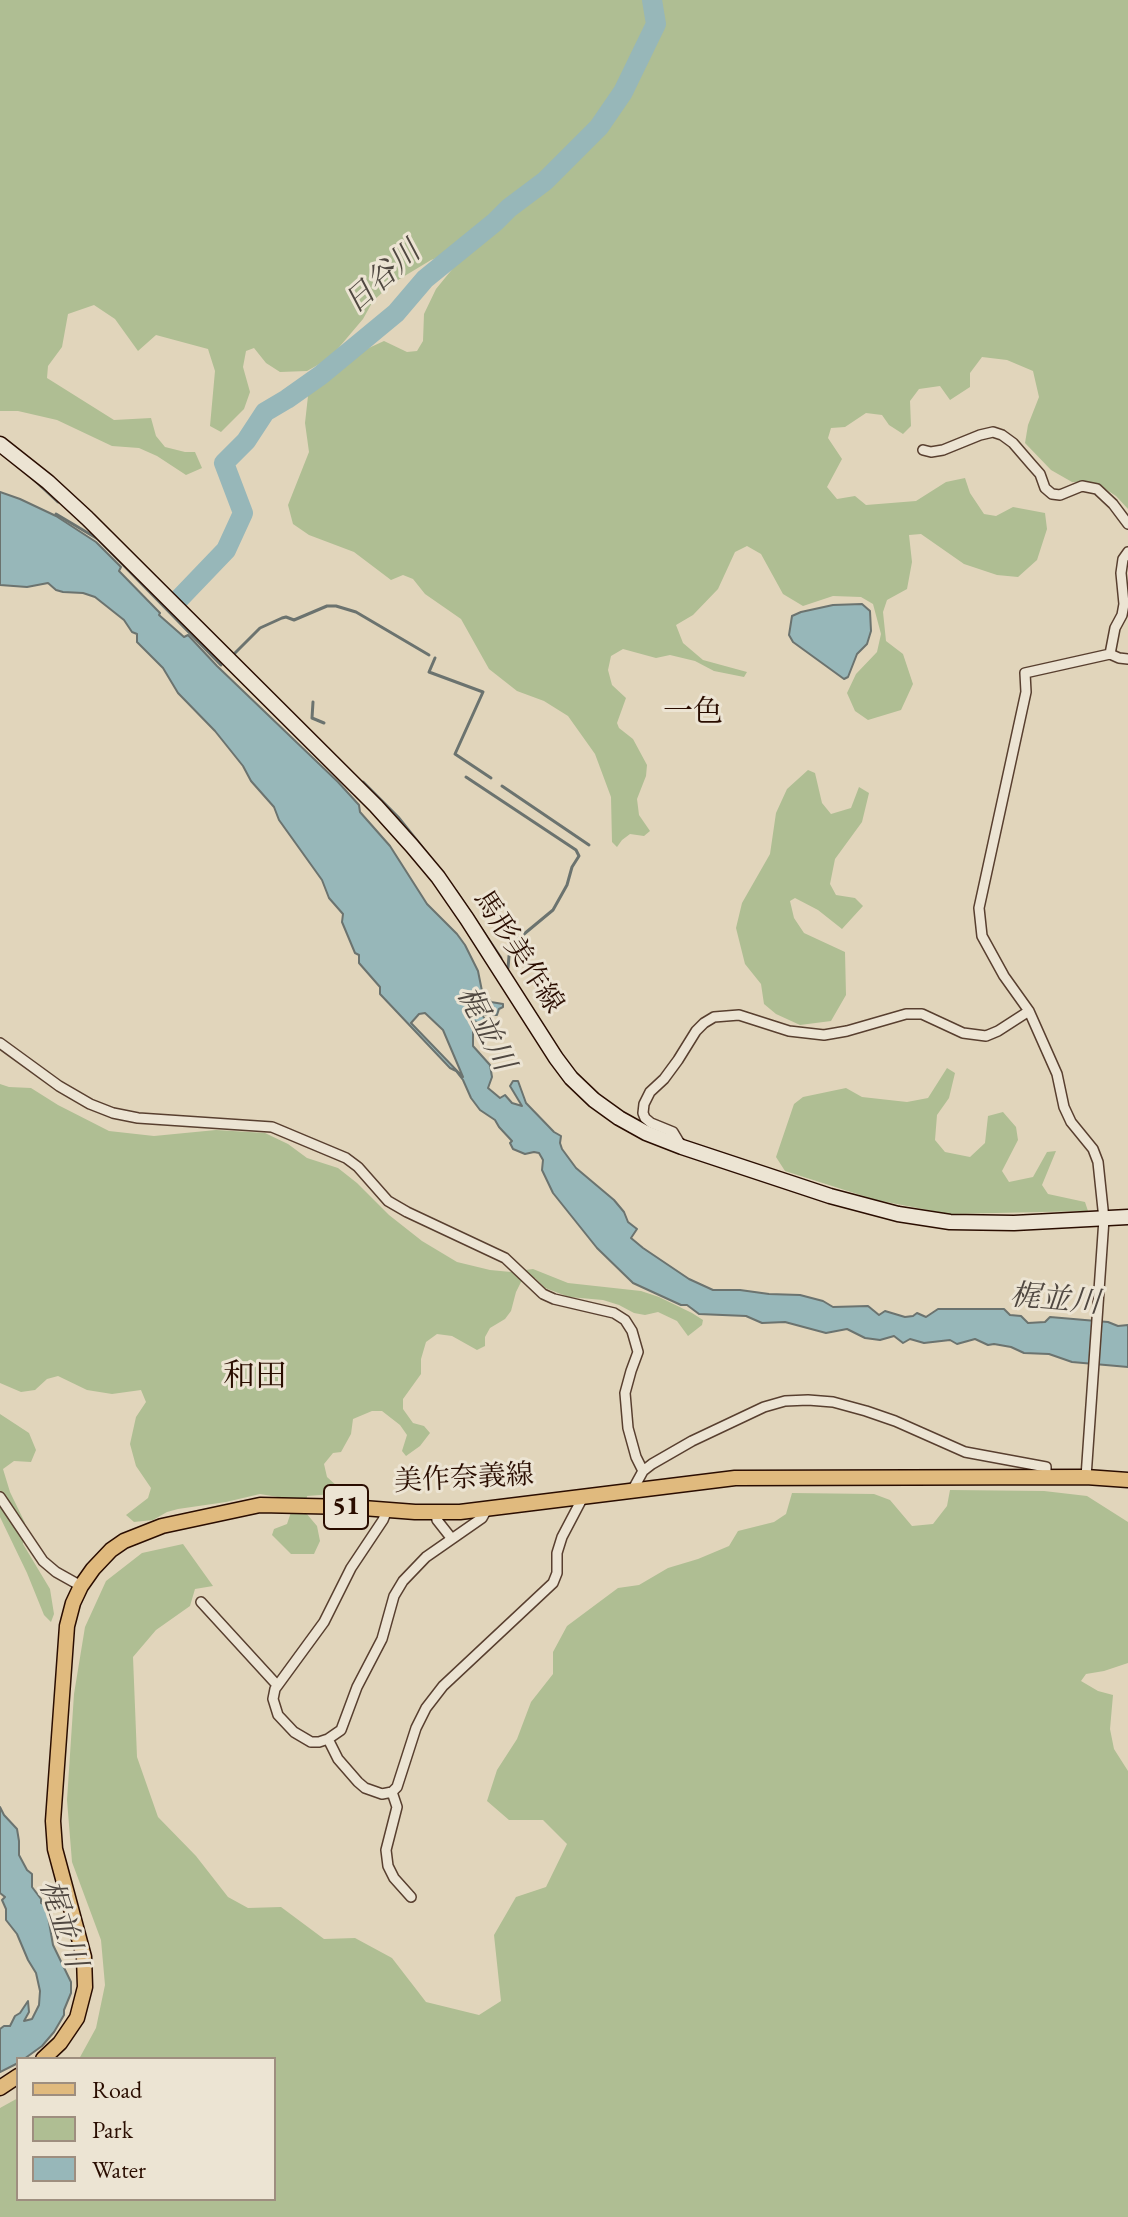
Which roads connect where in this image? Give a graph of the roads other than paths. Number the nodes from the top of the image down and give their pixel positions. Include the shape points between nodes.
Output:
1 (0, 444) edge
2 (923, 450) dead end
3 (1128, 524) edge
4 (1128, 552) edge
5 (1110, 654) junction
6 (1128, 659) edge
7 (1029, 1011) junction
8 (0, 1043) edge
9 (682, 1147) junction
10 (1128, 1217) edge
11 (1104, 1219) junction
12 (643, 1471) junction
13 (1086, 1477) junction
14 (1046, 1478) junction
15 (1128, 1480) edge
16 (632, 1491) junction
17 (0, 1497) edge
18 (583, 1497) junction
19 (487, 1509) junction
20 (387, 1510) junction
21 (436, 1512) junction
22 (452, 1539) junction
23 (81, 1586) junction
24 (201, 1602) dead end
25 (277, 1685) junction
26 (328, 1739) junction
27 (392, 1792) junction
28 (411, 1897) dead end
29 (45, 2057) edge

1 - 9 main road, 馬形美作線 via 87,518 376,806 438,877 571,1078 619,1118
2 - 3 street via 943,450 993,432 1002,435 1052,494 1082,486 1097,489
4 - 5 street via 1121,573 1124,604
5 - 6 street
5 - 7 street via 1025,673 1026,692 979,908 982,936
7 - 9 street via 986,1036 963,1033 922,1014 824,1035 789,1031 739,1015 714,1017 696,1031 644,1104 645,1118 673,1132
7 - 11 street via 1057,1074 1064,1107 1098,1162
8 - 12 street via 59,1086 113,1113 272,1127 317,1145 358,1167 388,1201 505,1258 543,1294 625,1320 638,1352 625,1393 628,1428
9 - 11 main road, 馬形美作線 via 898,1214 950,1222
10 - 11 main road, 馬形美作線
11 - 13 street
12 - 14 street via 764,1407 808,1400 866,1411 965,1452 1046,1467
12 - 16 street
13 - 14 main road, 美作奈義線 / 51
13 - 15 main road, 美作奈義線 / 51
14 - 16 main road, 美作奈義線 / 51 via 735,1478
16 - 18 main road, 美作奈義線 / 51
17 - 23 street via 43,1561
18 - 19 main road, 美作奈義線 / 51
18 - 27 street via 562,1537 553,1583 434,1697
19 - 21 main road, 美作奈義線 / 51
19 - 22 street
20 - 21 main road, 美作奈義線 / 51
20 - 23 main road, 美作奈義線 / 51 via 260,1505 162,1526 111,1550
20 - 25 street via 324,1622
21 - 22 street
22 - 26 street via 398,1587 346,1722
23 - 29 main road, 美作奈義線 / 51 via 64,1647 53,1821 55,1849 84,1957 85,1987 77,2018
24 - 25 street
25 - 26 street via 273,1699 286,1725 311,1742
26 - 27 street via 338,1759 365,1788
27 - 28 street via 397,1807 386,1850 388,1866

